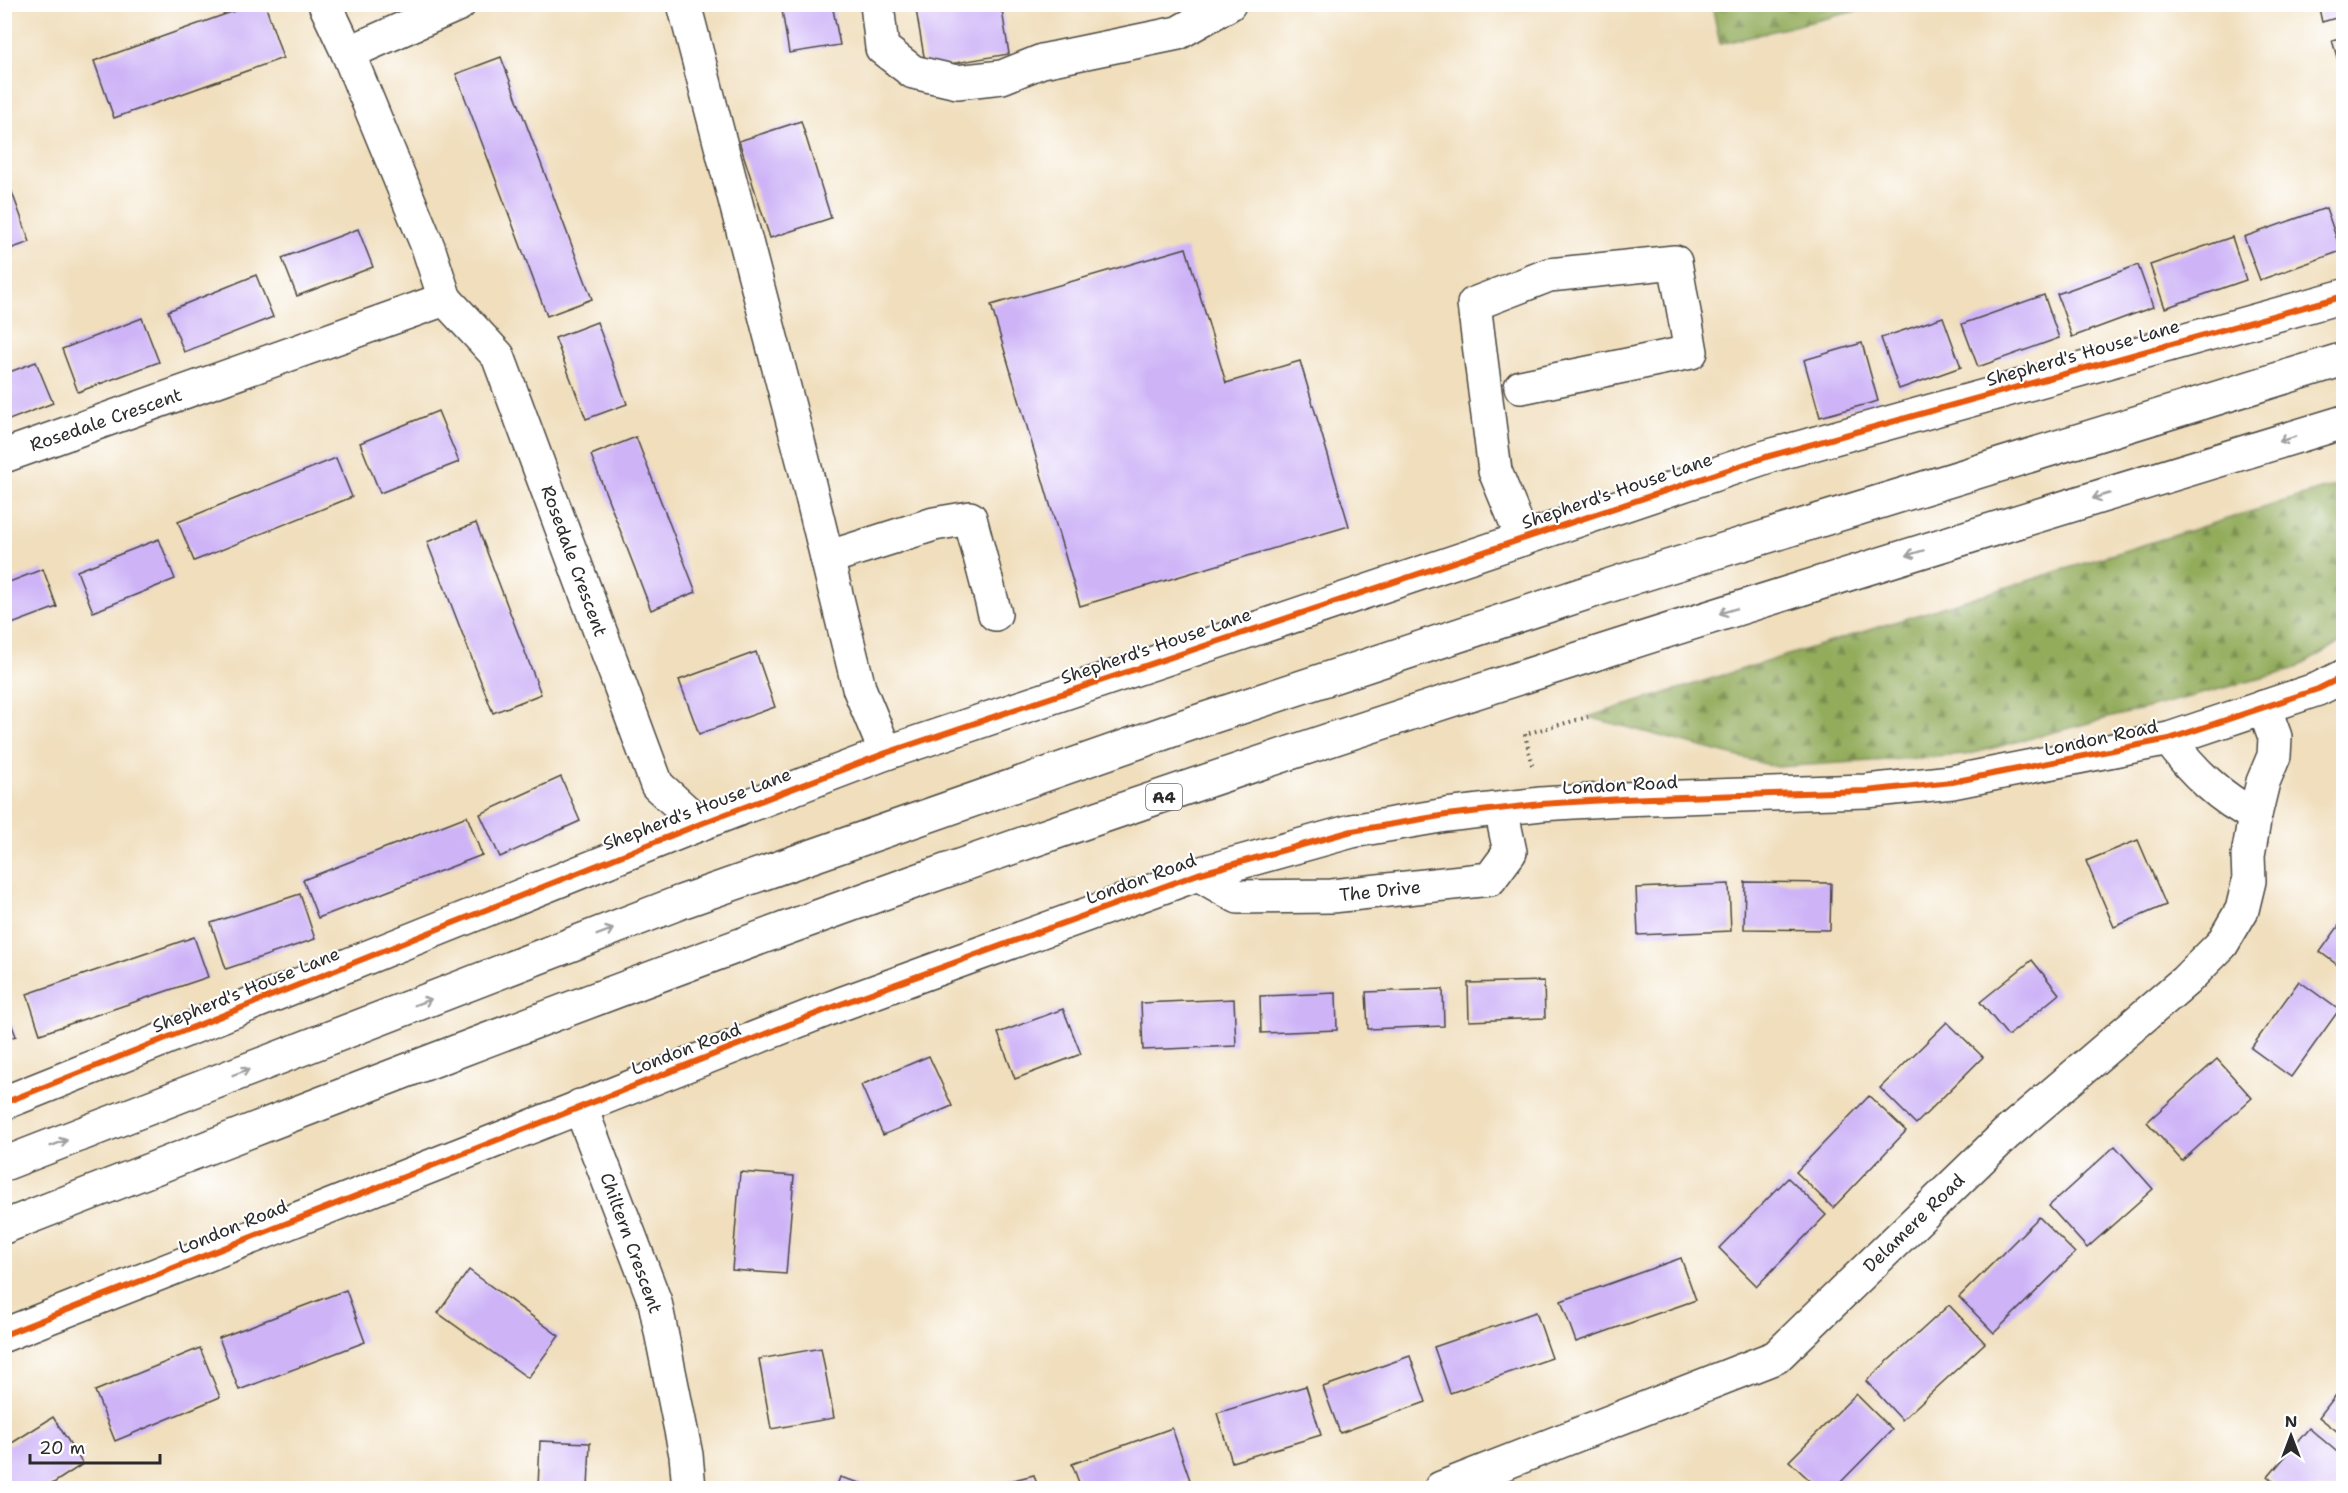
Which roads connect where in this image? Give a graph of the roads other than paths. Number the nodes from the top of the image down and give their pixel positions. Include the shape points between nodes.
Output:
1 (325, 4) edge
2 (459, 4) edge
3 (684, 4) edge
4 (877, 4) edge
5 (1229, 4) edge
6 (348, 53) junction
7 (2343, 296) edge
8 (445, 299) junction
9 (2343, 359) edge
10 (1521, 387) dead end
11 (2343, 422) edge
12 (4, 456) edge
13 (1523, 539) junction
14 (827, 558) junction
15 (994, 614) dead end
16 (2343, 676) edge
17 (2264, 707) junction
18 (2169, 739) junction
19 (886, 753) junction
20 (1501, 809) junction
21 (2256, 815) junction
22 (700, 824) junction
23 (1198, 874) junction
24 (4, 1103) edge
25 (580, 1106) junction
26 (4, 1164) edge
27 (4, 1227) edge
28 (4, 1335) edge
29 (689, 1488) edge
30 (1441, 1488) edge

1 - 6 street, Rosedale Crescent
2 - 6 street
3 - 14 street
4 - 5 street via 882,48 913,72 957,82 1002,77 1042,61 1178,33
6 - 8 street, Rosedale Crescent via 428,247
7 - 13 street, Shepherd's House Lane via 1766,457
8 - 12 street, Rosedale Crescent
8 - 22 street, Rosedale Crescent via 498,356 657,785
26 -> 9 street via 681,903 1187,725 1635,577
10 - 13 street via 1691,352 1675,262 1549,275 1474,304 1495,471
11 -> 27 street, A4 via 1670,629 938,874 385,1077
13 - 19 street, Shepherd's House Lane
14 - 15 street via 934,524 970,518
14 - 19 street via 860,688
16 - 17 street, London Road
17 - 18 street, London Road
17 - 21 street, Delamere Road via 2275,737 2274,756
18 - 20 street, London Road via 1931,785 1866,791 1622,799
18 - 21 street via 2181,756 2235,806
19 - 22 street, Shepherd's House Lane
20 - 23 street, London Road via 1352,831
20 - 23 street, The Drive via 1510,852 1490,879 1332,896 1238,897
21 - 30 street, Delamere Road via 2242,910 2222,944 2185,981 2005,1135 1776,1357
22 - 24 street, Shepherd's House Lane
23 - 25 street, London Road via 841,1004
25 - 28 street, London Road
25 - 29 street, Chiltern Crescent via 655,1302

